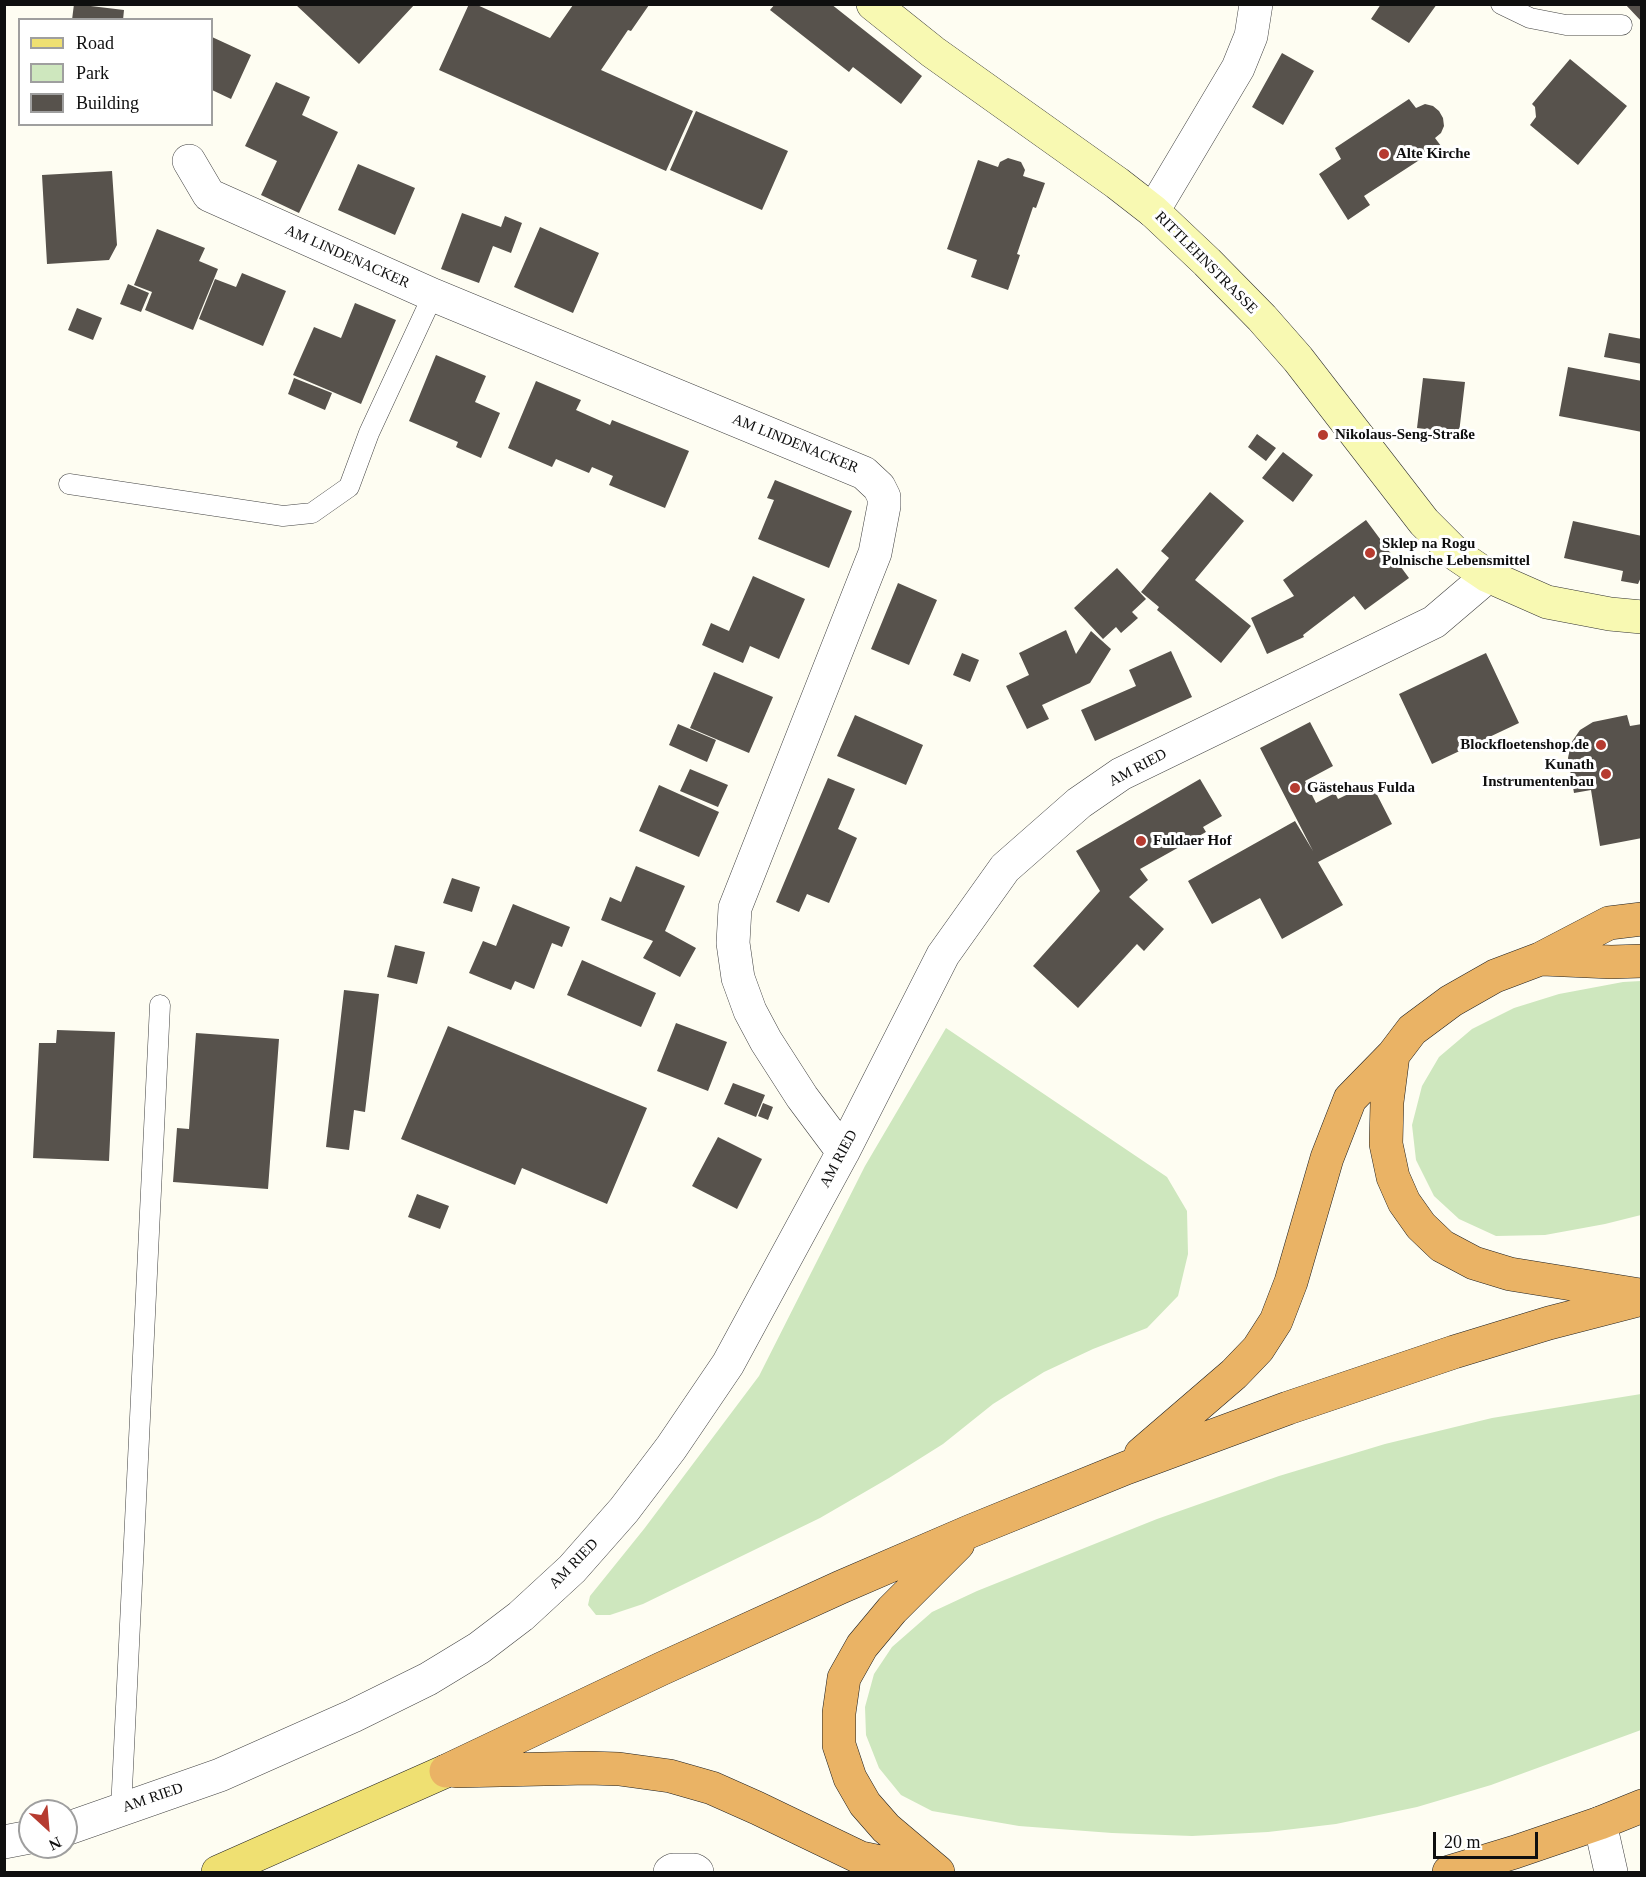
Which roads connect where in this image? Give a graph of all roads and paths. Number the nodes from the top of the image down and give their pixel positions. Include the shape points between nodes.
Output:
1 (873, 4) edge
2 (1256, 4) edge
3 (1501, 4) edge
4 (1622, 25) dead end
5 (189, 161) dead end
6 (1154, 211) junction
7 (433, 295) junction
8 (69, 484) dead end
9 (1488, 576) junction
10 (1641, 617) edge
11 (1641, 918) edge
12 (1540, 959) junction
13 (1641, 961) edge
14 (160, 1005) dead end
15 (1393, 1055) junction
16 (843, 1152) junction
17 (1641, 1297) edge
18 (1126, 1468) junction
19 (972, 1531) junction
20 (446, 1771) junction
21 (1641, 1806) edge
22 (121, 1810) junction
23 (1600, 1822) junction
24 (78, 1824) edge
25 (218, 1872) edge
26 (670, 1872) edge
27 (697, 1872) edge
28 (928, 1872) edge
29 (938, 1872) edge
30 (1449, 1872) edge
31 (1611, 1872) edge

1 - 6 street, RITTLEHNSTRASSE via 933,52
2 - 6 street via 1251,36 1238,68
3 - 4 lane via 1530,18 1566,25
5 - 7 street, AM LINDENACKER via 209,195
6 - 9 street, RITTLEHNSTRASSE via 1298,359 1424,522 1457,555
7 - 8 lane via 369,433 349,487 312,513 283,516
7 - 16 street, AM LINDENACKER via 864,473 884,497 875,553 735,908 733,943 738,978 750,1011 790,1079
9 - 10 street via 1547,602
9 - 16 street, AM RIED via 1434,622 1121,774 1079,803 1005,868 943,955
11 - 12 highway via 1609,923
12 - 13 highway
12 - 15 highway via 1495,976 1451,1001 1412,1030
14 - 22 lane
15 - 17 highway via 1386,1144 1393,1177 1421,1226 1442,1246 1474,1263 1510,1274
15 - 18 highway via 1350,1099 1327,1158 1291,1282 1276,1321 1258,1349
16 - 22 street, AM RIED via 728,1364 670,1448 624,1510 572,1569 521,1616 428,1679 353,1716 219,1776
17 - 18 highway via 1454,1352
18 - 19 highway
19 - 20 highway via 714,1645
19 - 29 highway via 892,1610 862,1646 844,1678 839,1713 839,1745 850,1778 865,1804
20 - 25 main road
20 - 28 highway via 588,1768 670,1776 712,1788 861,1858
21 - 23 highway
22 - 24 street, AM RIED
23 - 30 highway
23 - 31 street
26 - 27 street

